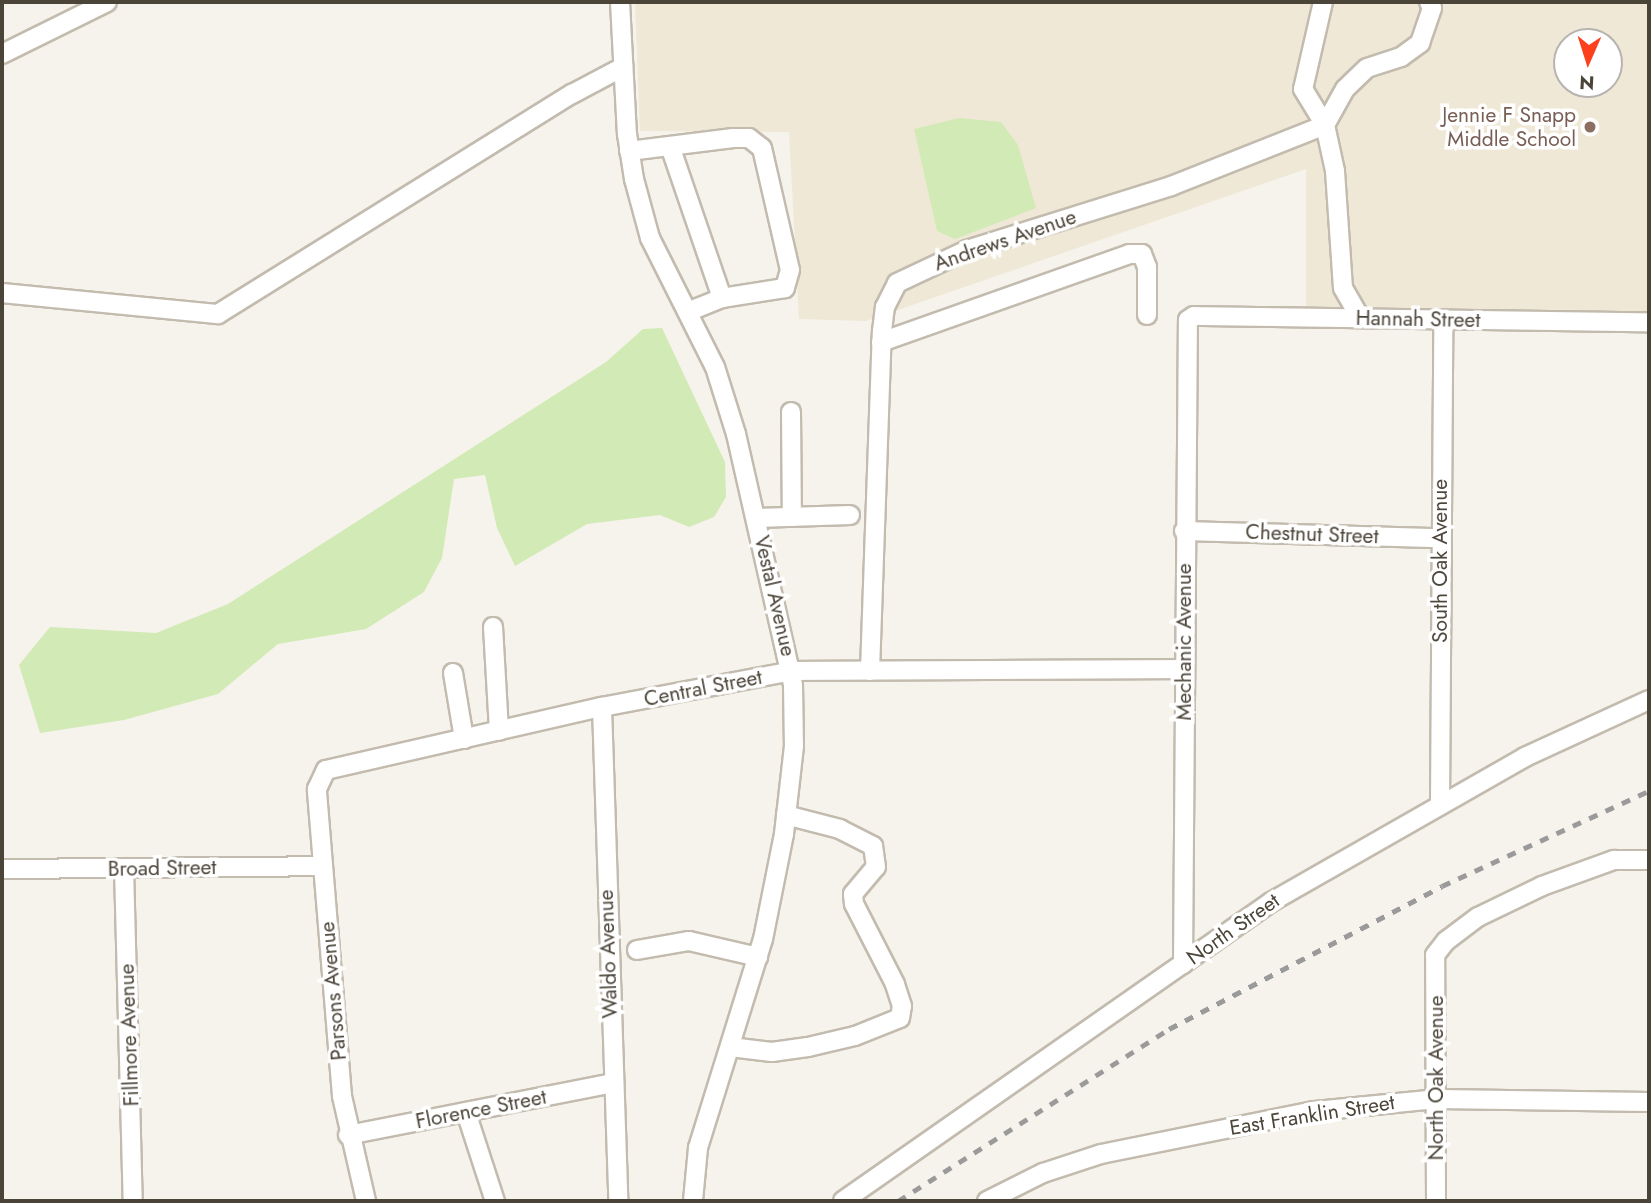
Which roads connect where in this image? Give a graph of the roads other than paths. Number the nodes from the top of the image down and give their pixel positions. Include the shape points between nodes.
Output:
1 (107, 2) edge
2 (620, 2) edge
3 (1323, 2) edge
4 (1429, 2) edge
5 (2, 54) edge
6 (623, 67) junction
7 (1325, 125) junction
8 (670, 146) junction
9 (629, 151) junction
10 (2, 293) edge
11 (722, 298) junction
12 (688, 312) junction
13 (1146, 315) dead end
14 (1360, 318) junction
15 (1443, 319) junction
16 (1188, 320) joint
17 (1649, 322) edge
18 (881, 342) junction
19 (790, 412) dead end
20 (850, 516) dead end
21 (792, 517) junction
22 (757, 518) junction
23 (1184, 531) junction
24 (1440, 538) junction
25 (492, 627) dead end
26 (1184, 669) junction
27 (792, 671) junction
28 (870, 671) junction
29 (453, 673) dead end
30 (1649, 700) edge
31 (602, 707) junction
32 (499, 731) junction
33 (464, 739) junction
34 (319, 779) joint
35 (1440, 804) junction
36 (786, 815) junction
37 (1649, 860) edge
38 (322, 866) junction
39 (124, 868) junction
40 (2, 869) edge
41 (637, 950) dead end
42 (758, 957) junction
43 (1183, 964) junction
44 (730, 1047) junction
45 (614, 1083) junction
46 (1438, 1098) junction
47 (1649, 1102) edge
48 (466, 1112) junction
49 (348, 1135) junction
50 (133, 1201) edge
51 (366, 1201) edge
52 (495, 1201) edge
53 (618, 1201) edge
54 (694, 1201) edge
55 (843, 1201) edge
56 (987, 1201) edge
57 (1436, 1201) edge

1 - 5 street
2 - 6 street, Vestal Avenue
3 - 7 street via 1303,89
4 - 7 street via 1433,8 1420,43 1401,57 1367,68 1345,89
6 - 9 street, Vestal Avenue
6 - 10 street via 572,94 218,314
7 - 14 street via 1335,171 1343,288
7 - 18 street, Andrews Avenue via 1171,186 967,250 924,268 897,283 889,296
8 - 9 street
8 - 11 street
8 - 11 street via 749,138 762,148 790,270 785,288
9 - 12 street, Vestal Avenue via 650,238
11 - 12 street
12 - 22 street, Vestal Avenue via 715,367
13 - 18 street via 1147,267 1142,254 1129,254
14 - 15 street, Hannah Street
14 - 16 street, Hannah Street via 1194,316
15 - 17 street, Hannah Street
15 - 24 street, South Oak Avenue
16 - 23 street, Mechanic Avenue
18 - 28 street, Andrews Avenue
19 - 21 street
20 - 21 street
21 - 22 street
22 - 27 street, Vestal Avenue
23 - 24 street, Chestnut Street
23 - 26 street, Mechanic Avenue
24 - 35 street, South Oak Avenue
25 - 32 street
26 - 28 street, Central Street
26 - 43 street, Mechanic Avenue
27 - 28 street, Central Street
27 - 31 street, Central Street
27 - 36 street, Vestal Avenue via 794,746
29 - 33 street
30 - 35 street, North Street via 1574,733
31 - 32 street, Central Street
31 - 45 street, Waldo Avenue
32 - 33 street, Central Street
33 - 34 street, Central Street via 326,770
34 - 38 street, Parsons Avenue
35 - 43 street, North Street via 1271,902
36 - 42 street, Vestal Avenue
36 - 44 street via 840,829 873,846 876,867 853,894 854,904 895,984 902,1006 900,1018 855,1036 808,1047 772,1052
37 - 46 street, North Oak Avenue via 1614,860 1542,886 1478,917 1446,941 1435,955
38 - 39 street, Broad Street
38 - 49 street, Parsons Avenue
39 - 40 street, Broad Street
39 - 50 street, Fillmore Avenue
41 - 42 street via 689,941
42 - 44 street, Vestal Avenue
43 - 55 street, North Street
44 - 54 street, Vestal Avenue via 698,1147
45 - 48 street, Florence Street
45 - 53 street, Waldo Avenue
46 - 47 street, East Franklin Street
46 - 56 street, East Franklin Street via 1315,1111 1101,1154 1043,1172
46 - 57 street, North Oak Avenue
48 - 49 street, Florence Street
48 - 52 street
49 - 51 street, Parsons Avenue

